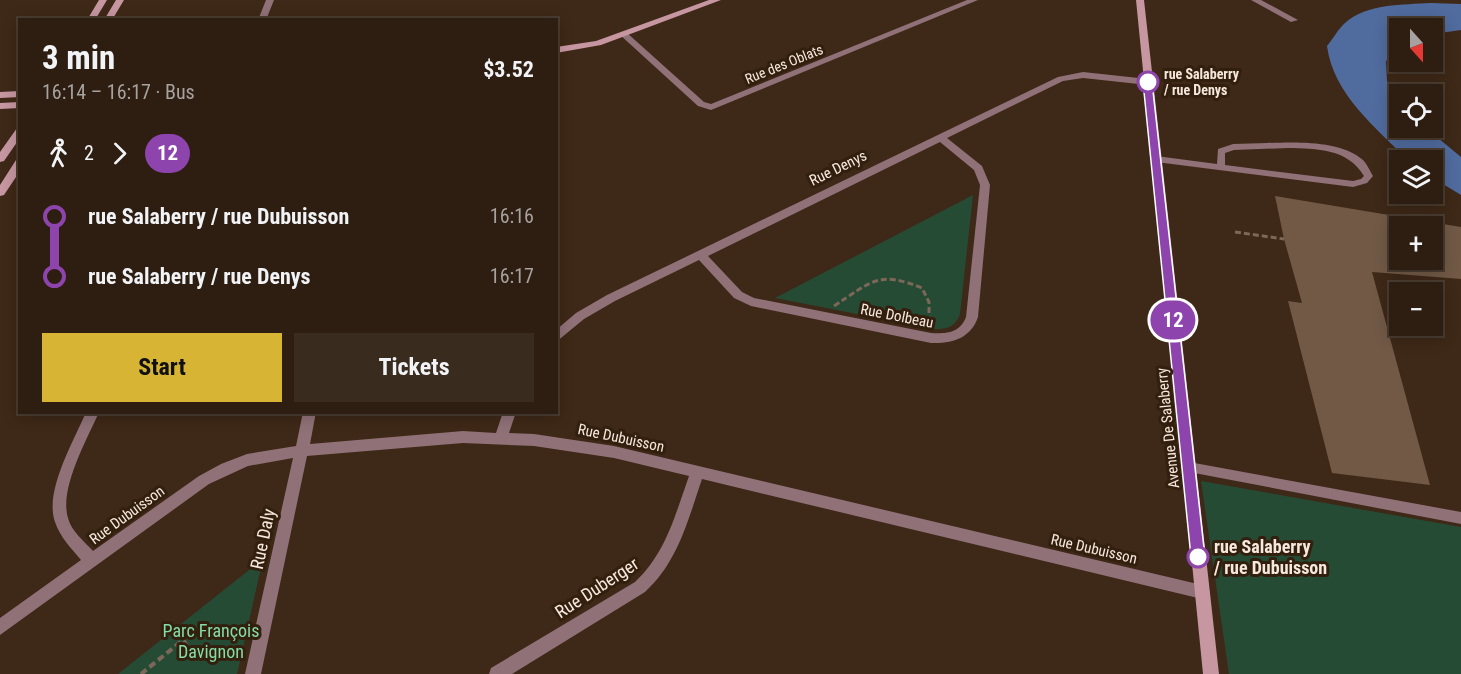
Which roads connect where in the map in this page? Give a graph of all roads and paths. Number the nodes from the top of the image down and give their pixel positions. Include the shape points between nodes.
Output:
1 (103, 0) edge
2 (120, 0) edge
3 (270, 0) edge
4 (717, 0) edge
5 (974, 0) edge
6 (1140, 0) edge
7 (1255, 0) edge
8 (92, 18) edge
9 (109, 18) edge
10 (263, 18) edge
11 (1294, 20) dead end
12 (623, 34) junction
13 (558, 51) edge
14 (1148, 82) junction
15 (18, 94) edge
16 (0, 95) edge
17 (18, 105) edge
18 (0, 106) edge
19 (18, 133) edge
20 (940, 137) junction
21 (0, 159) edge
22 (1156, 159) junction
23 (18, 165) edge
24 (1221, 167) junction
25 (0, 193) edge
26 (1235, 232) dead end
27 (1284, 239) dead end
28 (700, 254) junction
29 (829, 309) dead end
30 (930, 328) dead end
31 (558, 334) edge
32 (92, 414) edge
33 (310, 414) edge
34 (509, 414) edge
35 (501, 437) junction
36 (302, 450) junction
37 (1189, 467) junction
38 (697, 472) junction
39 (1461, 518) edge
40 (92, 561) junction
41 (1202, 592) junction
42 (0, 627) edge
43 (192, 652) dead end
44 (141, 674) edge
45 (253, 674) edge
46 (497, 674) edge
47 (1211, 674) edge

1 - 8 street
2 - 9 street
3 - 10 street
4 - 12 street
5 - 12 street, Rue des Oblats via 711,107 701,104
6 - 14 street, Avenue De Salaberry
7 - 11 street
12 - 13 street
14 - 20 street, Rue Denys via 1071,76
14 - 22 street, Avenue De Salaberry
15 - 16 street
17 - 18 street
19 - 21 street
20 - 28 street, Rue Denys
20 - 28 street, Rue Dolbeau via 978,168 985,185 972,317 957,335 932,338 752,302 738,295
22 - 24 lane
22 - 37 street, Avenue De Salaberry
23 - 25 street
24 - 24 lane via 1353,184 1369,176 1359,160 1349,154 1318,146 1233,147 1221,152
26 - 27 path
28 - 31 street, Rue Denys via 610,298
29 - 30 path via 885,278 922,288 927,295
32 - 40 street via 62,487 59,511 69,534
33 - 36 street, Rue Daly
34 - 35 street
35 - 36 street, Rue Dubuisson via 429,438
35 - 38 street, Rue Dubuisson via 597,449
36 - 40 street, Rue Dubuisson via 247,460 216,473
36 - 45 street, Rue Daly
37 - 39 lane
37 - 41 street, Avenue De Salaberry
38 - 41 street, Rue Dubuisson
38 - 46 street, Rue Duberger via 667,554 653,576
40 - 42 street, Rue Dubuisson
41 - 47 street, Avenue De Salaberry
43 - 44 path via 183,640

